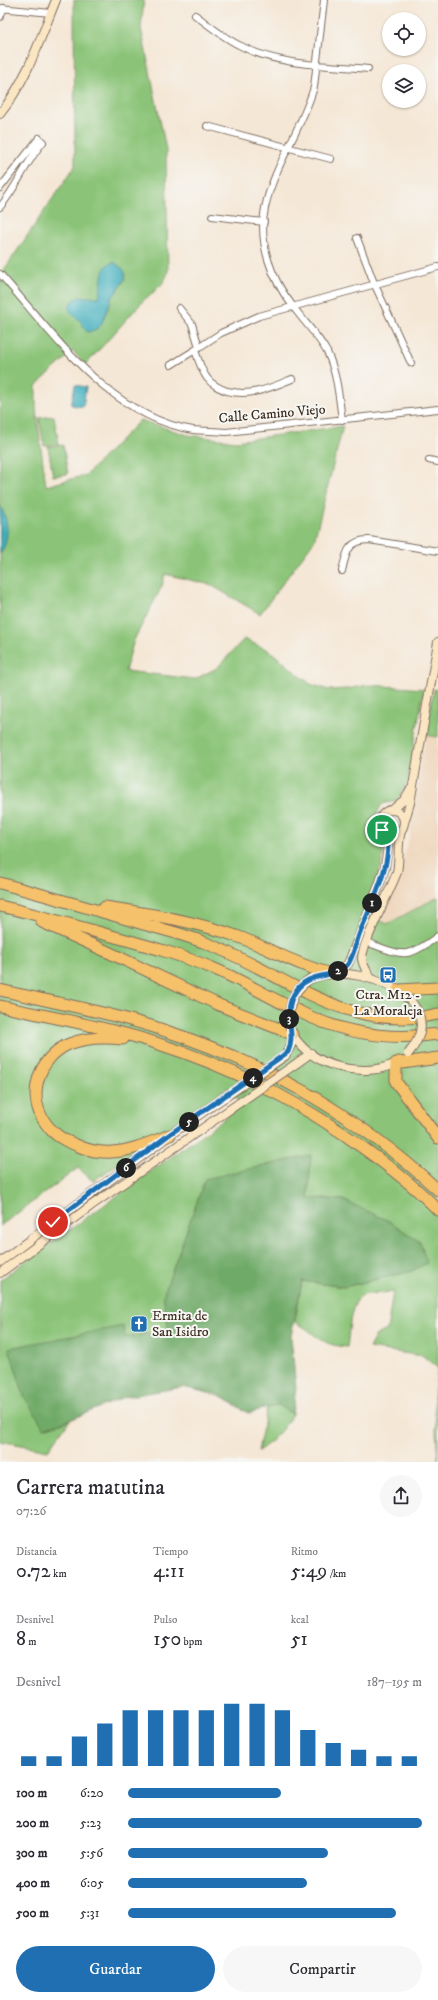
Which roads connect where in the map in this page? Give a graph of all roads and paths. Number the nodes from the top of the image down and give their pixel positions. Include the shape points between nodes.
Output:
1 (56, 0) edge
2 (324, 0) edge
3 (2, 8) edge
4 (50, 13) junction
5 (195, 16) dead end
6 (0, 17) edge
7 (318, 65) junction
8 (368, 69) dead end
9 (0, 114) edge
10 (207, 126) dead end
11 (287, 147) junction
12 (331, 159) dead end
13 (0, 188) edge
14 (0, 207) edge
15 (212, 216) dead end
16 (264, 222) junction
17 (357, 238) dead end
18 (438, 267) edge
19 (0, 274) edge
20 (374, 283) junction
21 (292, 306) junction
22 (179, 308) dead end
23 (197, 349) junction
24 (410, 363) dead end
25 (171, 364) dead end
26 (292, 380) dead end
27 (438, 409) edge
28 (342, 420) junction
29 (429, 460) dead end
30 (438, 462) edge
31 (438, 551) edge
32 (342, 571) dead end
33 (438, 643) edge
34 (411, 788) junction
35 (392, 810) junction
36 (403, 827) junction
37 (386, 832) junction
38 (0, 883) edge
39 (70, 902) junction
40 (0, 907) edge
41 (438, 936) edge
42 (366, 942) junction
43 (332, 973) junction
44 (371, 978) junction
45 (438, 988) edge
46 (0, 990) edge
47 (398, 990) junction
48 (0, 1006) edge
49 (438, 1014) edge
50 (291, 1033) junction
51 (438, 1034) edge
52 (311, 1053) junction
53 (438, 1058) edge
54 (397, 1062) junction
55 (258, 1083) junction
56 (170, 1134) junction
57 (438, 1138) edge
58 (438, 1190) edge
59 (438, 1210) edge
60 (0, 1262) edge
61 (0, 1273) edge

1 - 4 street
2 - 7 street
3 - 4 street
3 - 6 street
4 - 9 street via 27,72
5 - 7 street via 241,46 257,53
7 - 8 street
7 - 11 street via 311,99
10 - 11 street
11 - 12 street
11 - 16 street via 271,188
13 - 14 street via 39,138 43,142
15 - 16 street
16 - 21 street via 265,250 270,266
17 - 20 street
18 - 20 street
19 - 28 street, Calle Camino Viejo via 91,377 134,408 162,421 192,430 226,432
20 - 21 street
20 - 24 street
21 - 23 street via 239,324
21 - 28 street via 326,351 337,381
22 - 23 street via 192,324
23 - 25 street
23 - 26 street via 206,378 218,388 240,394 254,393
27 - 28 street, Calle Camino Viejo
29 - 30 street
31 - 32 street via 360,540 348,550
33 - 34 street
34 - 35 street via 404,800
34 - 36 street via 410,804
35 - 36 street via 401,814
35 - 37 street via 381,817 381,826
36 - 37 street via 394,834
36 - 42 street via 399,837 400,860 397,872
37 - 43 street via 388,847 380,883 348,964
38 - 39 highway
39 - 43 highway via 169,918 207,927
39 - 49 highway via 225,950 304,992 341,1008 377,1016 412,1017
40 - 50 highway via 46,924 219,1005
40 - 51 highway via 153,947 217,970 297,1011 337,1028 386,1037 406,1038
41 - 42 street via 418,951 400,954
42 - 44 street via 362,957 366,972
43 - 44 street
43 - 50 street, bridge via 310,979 301,985 292,998 289,1011
44 - 47 street
45 - 47 highway
46 - 58 highway via 153,1026 271,1072 313,1095 380,1141 408,1162
47 - 54 street, bridge via 418,1010 421,1022 416,1045
48 - 55 highway via 145,1040 205,1060
50 - 52 street
50 - 56 street, bridge via 291,1045 285,1056
52 - 54 street via 331,1064 360,1070 380,1068
52 - 61 street, bridge via 98,1200
53 - 54 highway
54 - 57 highway via 396,1082
55 - 56 highway via 163,1050 110,1038 93,1038 69,1044 55,1053 43,1066 36,1087 37,1105 46,1125 67,1142 94,1151 111,1152 133,1149
55 - 59 highway via 347,1136 400,1175
56 - 60 street

